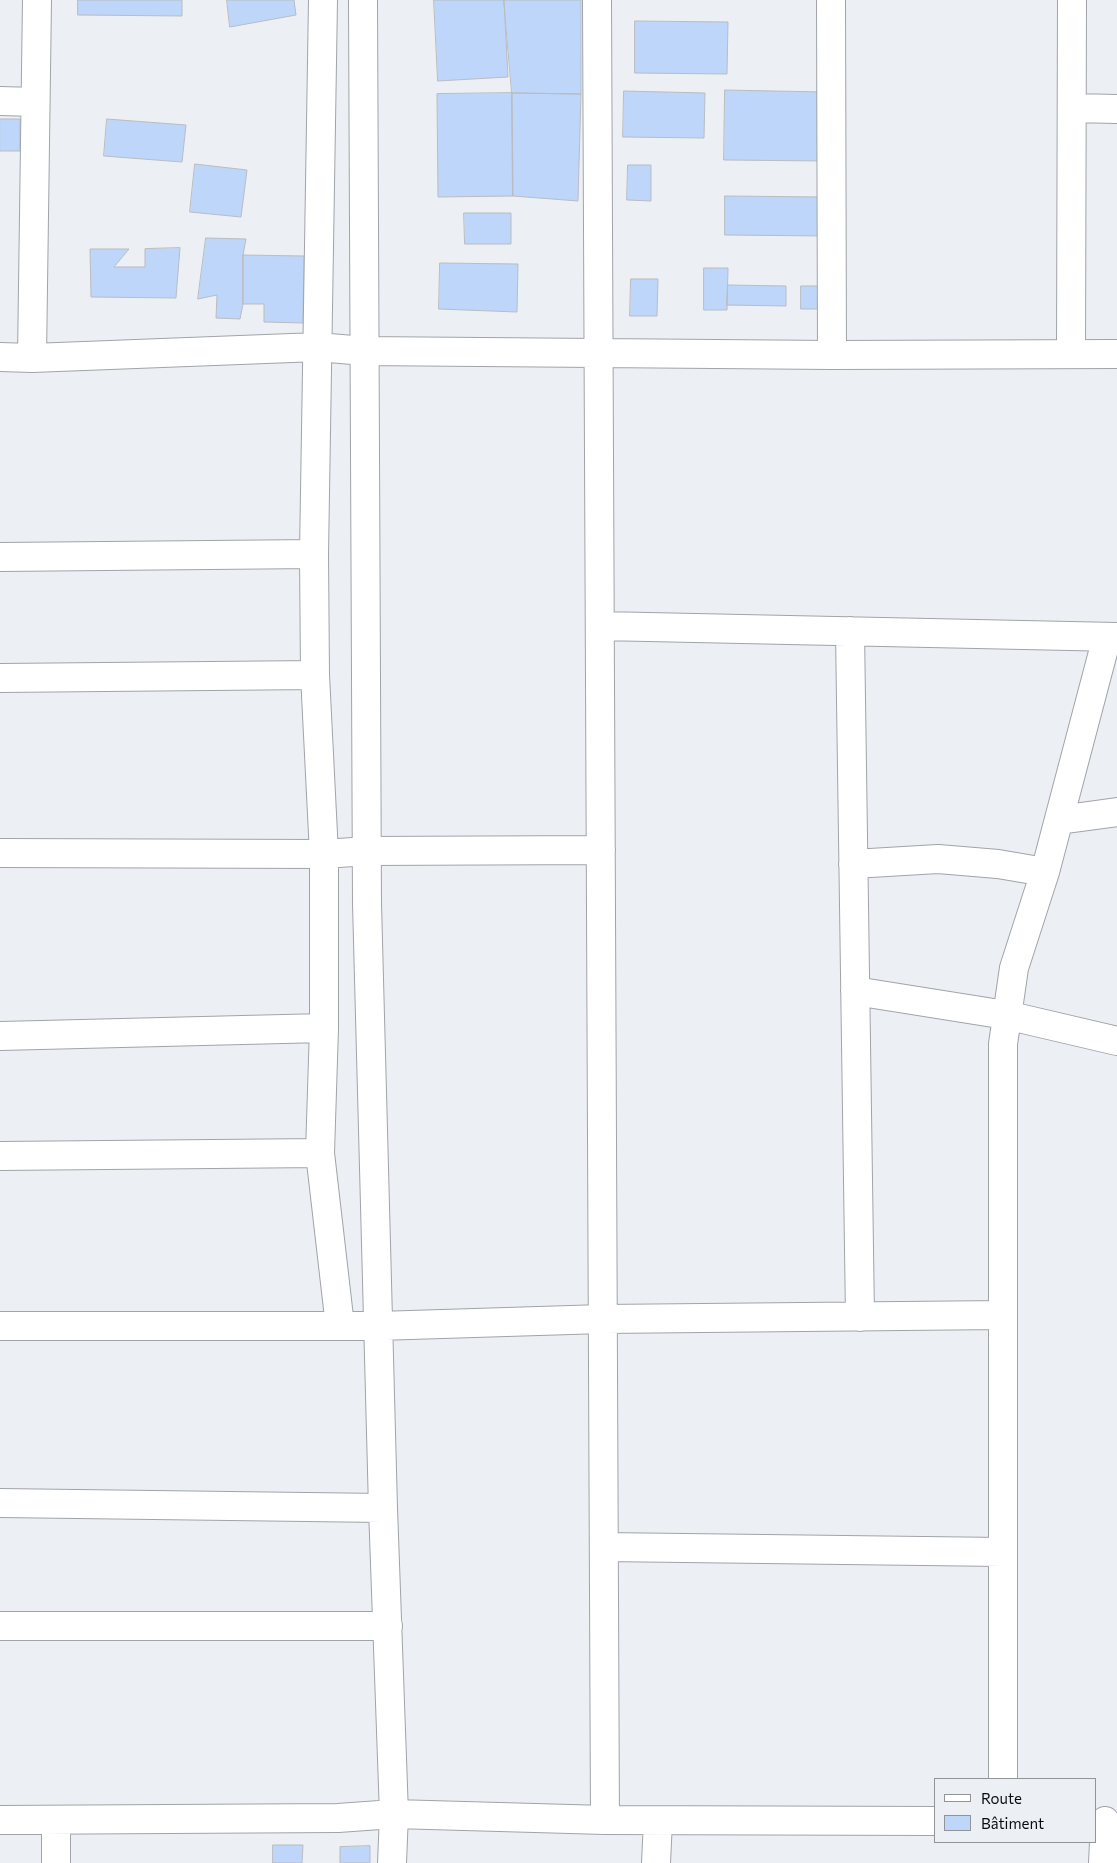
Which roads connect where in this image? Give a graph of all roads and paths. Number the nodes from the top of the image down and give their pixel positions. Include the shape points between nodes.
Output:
1 (37, 0) edge
2 (323, 0) edge
3 (363, 0) edge
4 (597, 0) edge
5 (831, 0) edge
6 (1072, 0) edge
7 (0, 101) edge
8 (35, 102) junction
9 (1073, 108) junction
10 (1117, 109) edge
11 (318, 347) junction
12 (364, 352) junction
13 (600, 353) junction
14 (1072, 354) junction
15 (1117, 354) edge
16 (832, 355) junction
17 (0, 357) edge
18 (32, 358) junction
19 (314, 554) junction
20 (0, 557) edge
21 (601, 626) junction
22 (850, 631) junction
23 (1112, 637) edge
24 (315, 675) junction
25 (0, 678) edge
26 (1117, 812) edge
27 (1059, 820) junction
28 (601, 850) junction
29 (367, 851) junction
30 (0, 853) edge
31 (324, 854) junction
32 (853, 864) junction
33 (1045, 872) junction
34 (855, 991) junction
35 (1006, 1015) junction
36 (324, 1028) junction
37 (0, 1036) edge
38 (1117, 1041) edge
39 (320, 1153) junction
40 (0, 1156) edge
41 (1002, 1315) junction
42 (860, 1317) junction
43 (603, 1319) junction
44 (0, 1326) edge
45 (340, 1326) junction
46 (378, 1326) junction
47 (0, 1503) edge
48 (383, 1508) junction
49 (604, 1547) junction
50 (1003, 1552) junction
51 (0, 1626) edge
52 (388, 1626) junction
53 (1003, 1778) edge
54 (394, 1814) junction
55 (0, 1820) edge
56 (56, 1820) junction
57 (605, 1820) junction
58 (658, 1821) junction
59 (934, 1821) edge
60 (1106, 1822) edge
61 (56, 1863) edge
62 (392, 1863) edge
63 (656, 1863) edge
64 (1102, 1863) edge

1 - 8 street
2 - 11 street
3 - 12 street
4 - 13 street
5 - 16 street
6 - 9 street
7 - 8 street
8 - 18 street
9 - 10 street
9 - 14 street
11 - 12 street
11 - 18 street
11 - 19 street
12 - 13 street
12 - 29 street
13 - 16 street
13 - 21 street
14 - 15 street
14 - 16 street
17 - 18 street
19 - 20 street
19 - 24 street
21 - 22 street
21 - 28 street
22 - 23 street
22 - 32 street
23 - 27 street
24 - 25 street
24 - 31 street
26 - 27 street
27 - 33 street
28 - 29 street
28 - 43 street
29 - 31 street
29 - 46 street
30 - 31 street
31 - 36 street
32 - 33 street via 938,859
32 - 34 street
33 - 35 street via 1014,968
34 - 35 street
34 - 42 street
35 - 38 street
35 - 41 street via 1003,1044
36 - 37 street
36 - 39 street
39 - 40 street
39 - 45 street
41 - 42 street
41 - 50 street
42 - 43 street
43 - 46 street
43 - 49 street
44 - 45 street
45 - 46 street
46 - 48 street
47 - 48 street
48 - 52 street
49 - 50 street
49 - 57 street
50 - 53 street
51 - 52 street
52 - 54 street
54 - 56 street via 338,1818
54 - 57 street
54 - 62 street
55 - 56 street
56 - 61 street
57 - 58 street
58 - 59 street
58 - 63 street
60 - 64 street

